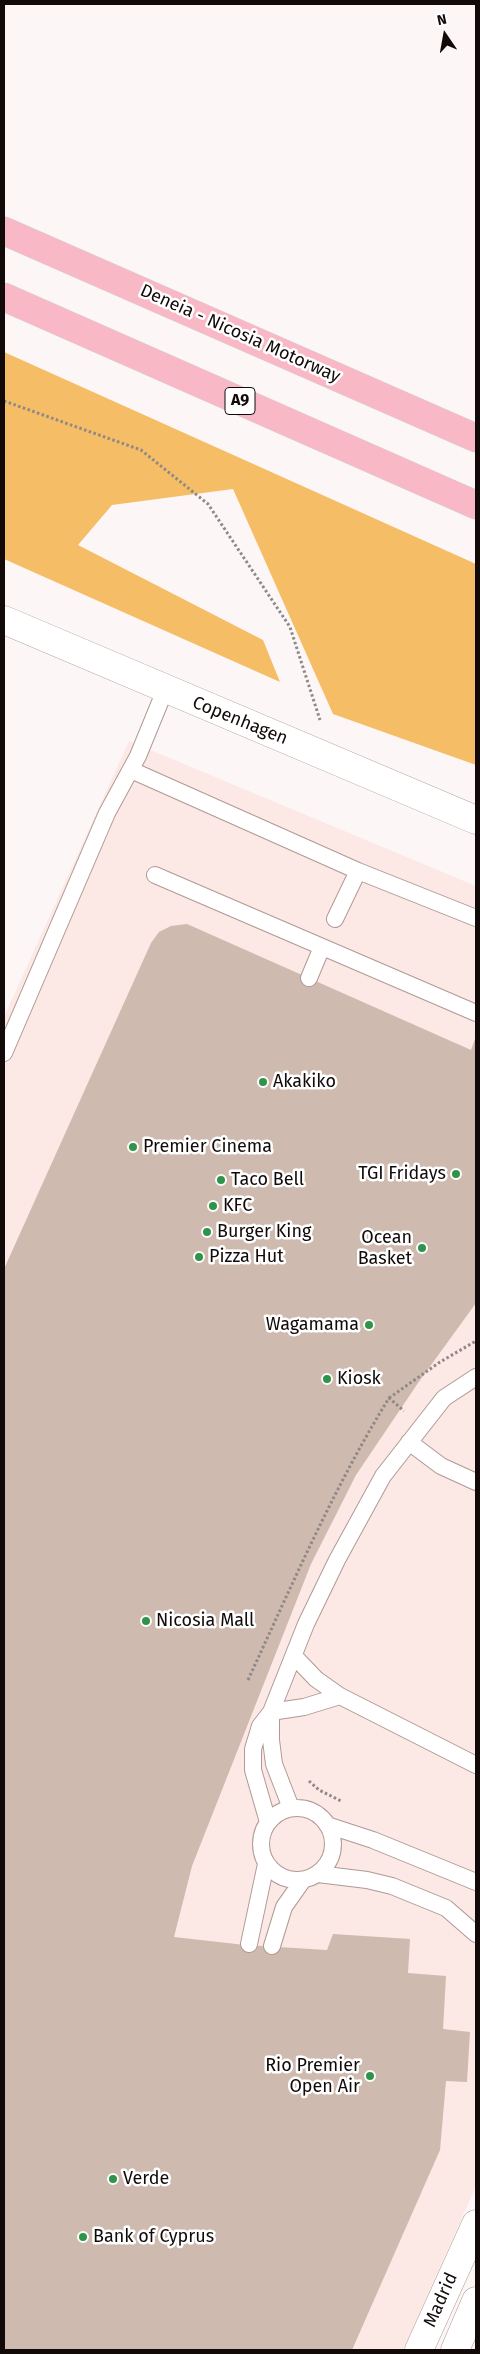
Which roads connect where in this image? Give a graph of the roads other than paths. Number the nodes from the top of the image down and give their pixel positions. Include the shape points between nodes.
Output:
1 (4, 231) edge
2 (4, 297) edge
3 (476, 438) edge
4 (476, 505) edge
5 (4, 620) edge
6 (165, 690) junction
7 (131, 770) junction
8 (476, 820) edge
9 (358, 871) junction
10 (155, 875) dead end
11 (476, 918) edge
12 (335, 919) dead end
13 (322, 947) junction
14 (309, 978) dead end
15 (476, 1013) edge
16 (4, 1054) edge
17 (476, 1377) edge
18 (409, 1442) junction
19 (476, 1482) edge
20 (294, 1656) junction
21 (340, 1696) junction
22 (270, 1712) junction
23 (476, 1765) edge
24 (292, 1808) junction
25 (268, 1822) junction
26 (328, 1825) junction
27 (266, 1864) junction
28 (310, 1877) junction
29 (476, 1882) edge
30 (476, 1934) edge
31 (249, 1944) dead end
32 (272, 1946) dead end
33 (476, 2224) edge
34 (476, 2301) edge
35 (419, 2350) edge
36 (455, 2350) edge

1 - 3 highway, Deneia - Nicosia Motorway
2 - 4 highway, A9
5 - 6 street, Copenhagen
6 - 7 lane
6 - 8 street, Copenhagen
7 - 9 lane
7 - 16 lane via 107,813
9 - 11 lane
9 - 12 lane
10 - 13 lane
13 - 14 lane
13 - 15 lane
17 - 18 lane via 444,1398
18 - 19 lane via 441,1466
18 - 20 lane via 383,1476 337,1560
20 - 21 lane via 316,1679
20 - 22 lane
21 - 22 lane via 304,1707
21 - 23 lane
22 - 24 lane via 274,1764
22 - 25 lane via 260,1726 253,1749 253,1770
24 - 25 lane via 275,1815
24 - 26 lane via 309,1810
25 - 27 lane via 261,1838
26 - 28 lane via 332,1855 326,1866
26 - 29 lane
27 - 28 lane via 284,1878
27 - 31 lane
28 - 30 lane via 367,1880 392,1886 446,1908
28 - 32 lane via 284,1907
33 - 35 street, Madrid
34 - 36 street, Madrid

